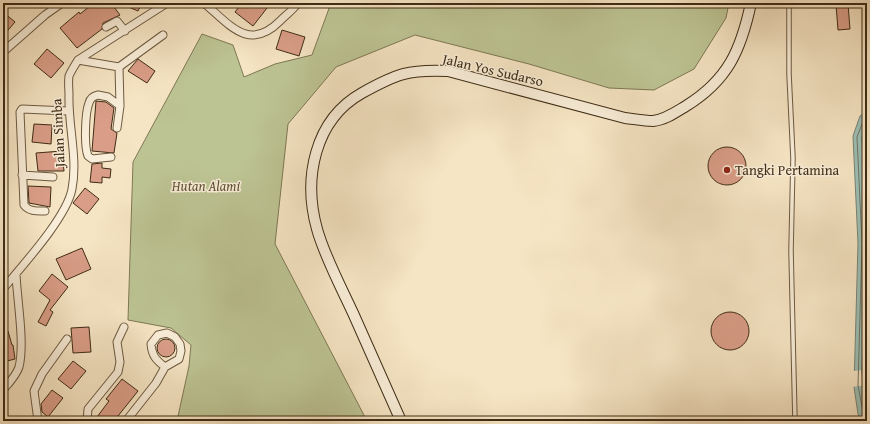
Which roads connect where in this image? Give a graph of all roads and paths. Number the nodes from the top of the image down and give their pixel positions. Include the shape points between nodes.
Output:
1 (62, 3) edge
2 (167, 3) edge
3 (204, 3) edge
4 (751, 3) edge
5 (789, 3) edge
6 (294, 4) edge
7 (106, 27) dead end
8 (125, 31) junction
9 (163, 35) dead end
10 (3, 52) edge
11 (78, 60) junction
12 (120, 67) junction
13 (120, 106) junction
14 (68, 111) junction
15 (117, 128) dead end
16 (111, 157) dead end
17 (22, 175) junction
18 (53, 177) dead end
19 (45, 211) dead end
20 (16, 274) junction
21 (3, 289) edge
22 (124, 327) dead end
23 (66, 339) dead end
24 (165, 367) junction
25 (3, 390) edge
26 (38, 421) edge
27 (87, 421) edge
28 (126, 421) edge
29 (400, 421) edge
30 (795, 421) edge

1 - 10 street
2 - 8 street
3 - 6 street via 240,32 258,36 272,29
4 - 29 main road, Jalan Yos Sudarso via 740,46 732,63 716,83 706,93 678,111 654,121 625,118 448,71 401,73 344,104 329,123 313,162 311,182 317,229
5 - 30 lane
7 - 8 street via 117,21
8 - 11 street
9 - 12 street
11 - 12 street
11 - 14 street, Jalan Simba via 69,77
12 - 13 street
13 - 15 street
13 - 16 street via 108,97 98,95 92,98 88,106 88,156 92,159
14 - 17 street via 20,111
14 - 20 street, Jalan Simba via 73,169 72,190 48,234
17 - 18 street
17 - 19 street via 23,200 26,208
20 - 21 street, Jalan Simba
20 - 25 street via 21,354 14,377
22 - 27 street via 117,342 120,362 118,372 88,409
23 - 26 street via 34,390
24 - 24 street via 179,359 181,351 175,337 167,333 158,335 151,344 151,353
24 - 28 street via 156,383

